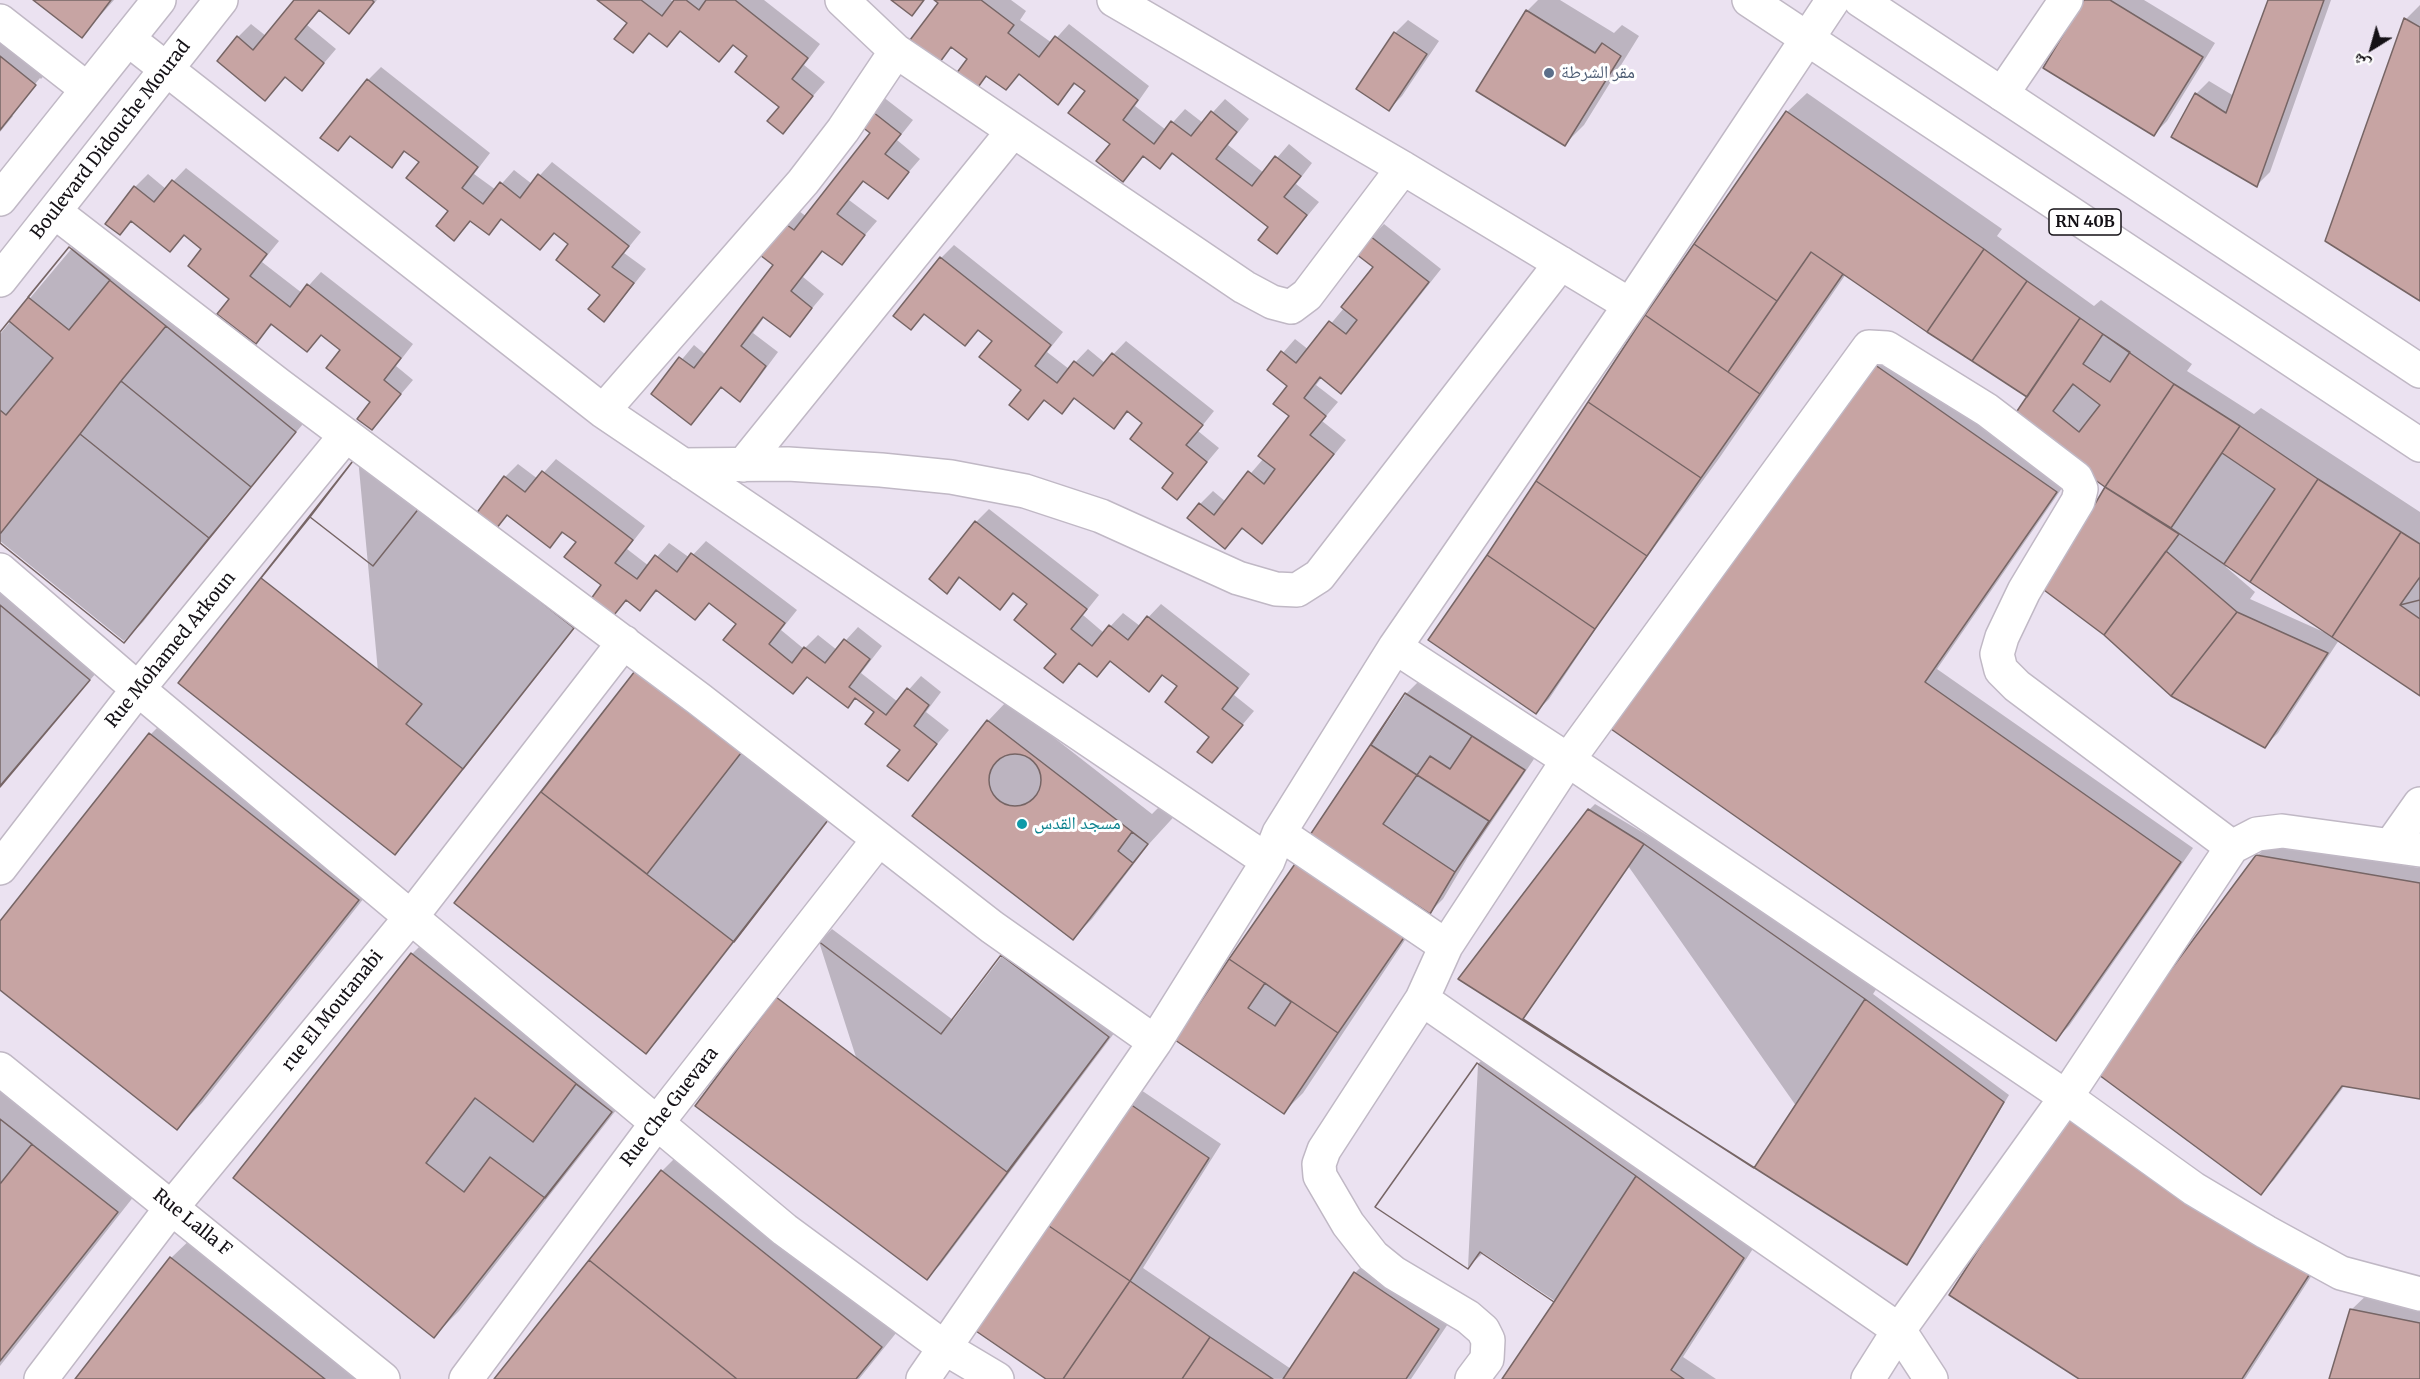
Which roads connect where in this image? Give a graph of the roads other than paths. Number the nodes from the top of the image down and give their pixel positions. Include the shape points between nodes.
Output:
1 (159, 0) edge
2 (221, 0) edge
3 (842, 0) edge
4 (1114, 0) edge
5 (1749, 0) edge
6 (1833, 0) edge
7 (1860, 0) edge
8 (2066, 0) edge
9 (0, 21) edge
10 (1807, 38) junction
11 (128, 39) junction
12 (896, 51) junction
13 (165, 69) junction
14 (87, 89) junction
15 (2002, 94) junction
16 (1013, 131) junction
17 (1403, 168) junction
18 (0, 199) edge
19 (55, 212) junction
20 (1561, 263) junction
21 (0, 280) edge
22 (1630, 305) junction
23 (2420, 371) edge
24 (603, 411) junction
25 (346, 435) junction
26 (2420, 445) edge
27 (682, 465) junction
28 (742, 465) junction
29 (0, 570) edge
30 (624, 642) junction
31 (1395, 646) junction
32 (138, 689) junction
33 (1568, 760) junction
34 (2420, 804) edge
35 (879, 839) junction
36 (1274, 847) junction
37 (2232, 847) junction
38 (2405, 847) edge
39 (0, 868) edge
40 (411, 917) junction
41 (1446, 946) junction
42 (1422, 999) junction
43 (1155, 1042) junction
44 (0, 1069) edge
45 (2066, 1097) junction
46 (656, 1124) junction
47 (172, 1207) junction
48 (2420, 1294) edge
49 (1899, 1330) junction
50 (945, 1348) junction
51 (41, 1379) edge
52 (383, 1379) edge
53 (466, 1379) edge
54 (923, 1379) edge
55 (997, 1379) edge
56 (1472, 1379) edge
57 (1868, 1379) edge
58 (1931, 1379) edge

1 - 11 street
2 - 13 street, Boulevard Didouche Mourad
3 - 12 street
4 - 17 street
5 - 10 street, RN 40B
6 - 10 street
7 - 15 street
8 - 15 street
9 - 14 street
10 - 22 street
10 - 26 street, RN 40B
11 - 13 street
11 - 14 street
12 - 16 street
12 - 24 street via 803,182
13 - 19 street, Boulevard Didouche Mourad
13 - 24 street
14 - 18 street
15 - 23 street
16 - 17 street via 1244,287 1291,307 1307,295
16 - 28 street
17 - 20 street
19 - 21 street, Boulevard Didouche Mourad
19 - 25 street
20 - 22 street
20 - 28 street via 1319,576 1297,590 1276,589 1238,578 1101,516 1025,491 893,471
22 - 31 street
24 - 27 street
25 - 30 street
25 - 32 street, Rue Mohamed Arkoun
27 - 28 street
27 - 36 street
29 - 32 street
30 - 35 street
30 - 40 street, rue El Moutanabi
31 - 33 street
31 - 36 street
32 - 39 street, Rue Mohamed Arkoun
32 - 40 street
33 - 37 street via 1863,353 1869,346 1875,346 1887,348 1987,410 2076,478 2081,489 2078,501 2024,591 2002,637 1997,654 2001,670 2017,687
33 - 41 street
33 - 45 street
34 - 38 street
35 - 43 street via 992,927
35 - 46 street, Rue Che Guevara
36 - 41 street
36 - 43 street
37 - 38 street via 2257,834 2282,831
37 - 45 street
40 - 46 street
40 - 47 street, rue El Moutanabi
41 - 42 street
42 - 49 street
42 - 56 street via 1324,1150 1320,1176 1348,1224 1373,1256 1483,1330 1488,1340 1487,1359
43 - 50 street
44 - 47 street, Rue Lalla F
45 - 48 street via 2194,1189 2266,1232 2341,1273
45 - 49 street
46 - 50 street via 785,1230
46 - 53 street, Rue Che Guevara
47 - 51 street, rue El Moutanabi
47 - 52 street, Rue Lalla F
49 - 57 street
49 - 58 street
50 - 54 street
50 - 55 street

